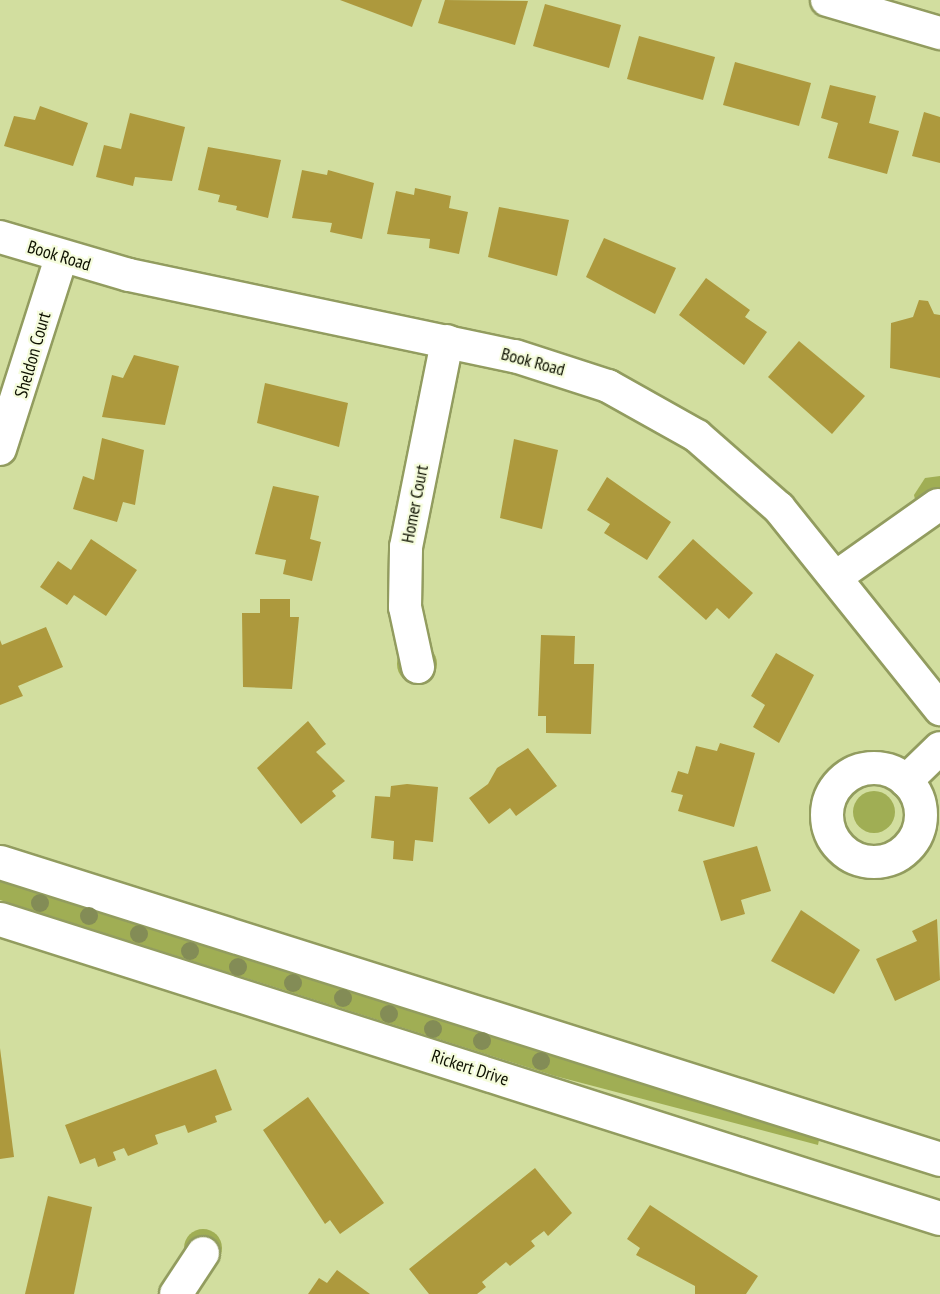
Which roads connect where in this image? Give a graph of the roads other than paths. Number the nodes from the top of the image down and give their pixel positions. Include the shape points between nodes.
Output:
1 (827, 0) edge
2 (940, 33) edge
3 (0, 237) edge
4 (61, 258) junction
5 (447, 342) junction
6 (0, 449) edge
7 (938, 506) dead end
8 (836, 577) junction
9 (418, 667) dead end
10 (940, 709) edge
11 (940, 748) edge
12 (906, 781) dead end
13 (0, 862) edge
14 (0, 919) edge
15 (940, 1160) edge
16 (940, 1218) edge
17 (202, 1253) dead end
18 (176, 1294) edge

1 - 2 street
3 - 4 street, Book Road
4 - 5 street, Book Road
4 - 6 street, Sheldon Court
5 - 8 street, Book Road via 554,366 667,416 730,462 779,508
5 - 9 street, Homer Court via 406,548 405,607
7 - 8 street
8 - 10 street, Book Road
11 - 12 street
13 - 15 street
14 - 16 street, Rickert Drive
17 - 18 street

